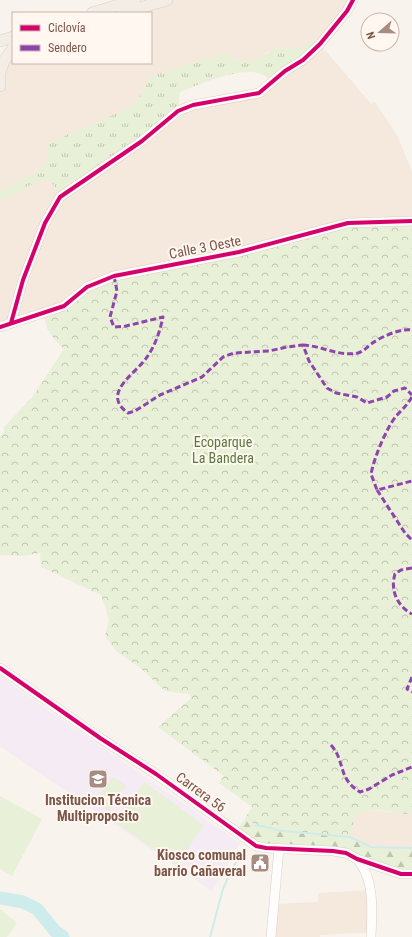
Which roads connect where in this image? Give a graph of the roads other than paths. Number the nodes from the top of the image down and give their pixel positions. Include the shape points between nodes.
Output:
1 (135, 0) edge
2 (167, 0) edge
3 (353, 0) edge
4 (95, 12) edge
5 (125, 12) edge
6 (12, 37) edge
7 (0, 41) edge
8 (12, 49) edge
9 (0, 72) edge
10 (0, 86) edge
11 (412, 221) edge
12 (11, 323) junction
13 (0, 327) edge
14 (0, 668) edge
15 (279, 848) junction
16 (357, 859) junction
17 (379, 866) junction
18 (412, 874) edge
19 (369, 879) junction
20 (271, 937) edge
21 (371, 937) edge

1 - 4 main road
2 - 5 main road
3 - 12 street via 320,44 259,93 193,105 178,111 142,142 60,197 45,223 23,280
6 - 7 main road
8 - 9 main road
9 - 10 main road
11 - 12 street, Calle 3 Oeste via 348,224 239,252 114,276 87,287 64,306
12 - 13 street, Calle 3 Oeste
14 - 15 street, Carrera 56 via 156,774 256,846
15 - 16 street, Carrera 56 via 334,850
15 - 20 street
16 - 17 street, Carrera 56
16 - 19 street
17 - 18 street, Carrera 56 via 401,874
17 - 19 street
19 - 21 street

